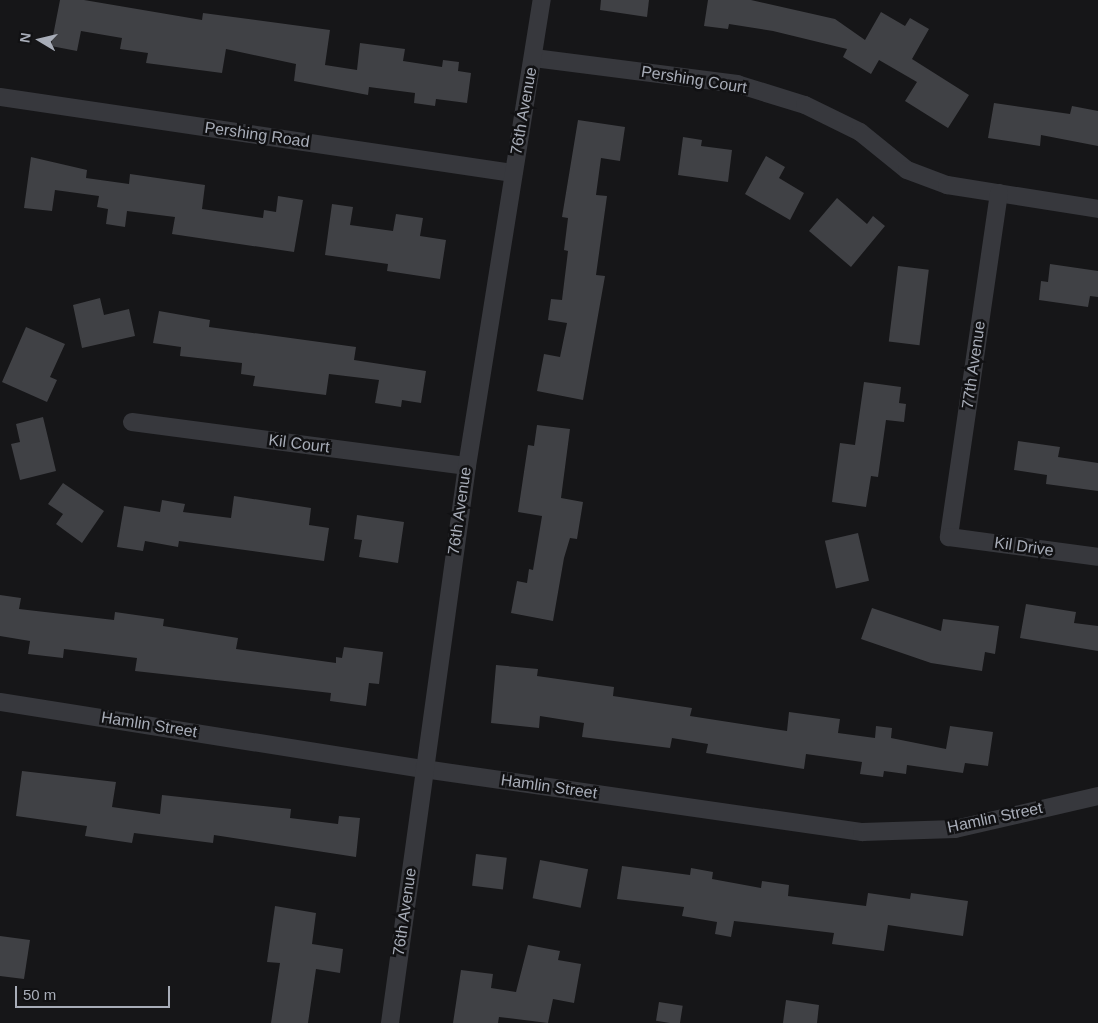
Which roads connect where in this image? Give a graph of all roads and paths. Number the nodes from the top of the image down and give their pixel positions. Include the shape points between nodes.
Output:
1 (542, 0) edge
2 (534, 58) junction
3 (0, 97) edge
4 (513, 172) junction
5 (999, 193) junction
6 (1098, 209) edge
7 (132, 422) dead end
8 (466, 466) junction
9 (949, 537) joint
10 (1098, 557) edge
11 (0, 702) edge
12 (424, 769) junction
13 (1098, 796) edge
14 (390, 1023) edge

1 - 2 street, 76th Avenue
2 - 4 street, 76th Avenue
2 - 5 street, Pershing Court via 737,84 805,105 860,132 907,170 947,185
3 - 4 street, Pershing Road
4 - 8 street, 76th Avenue
5 - 6 street, Pershing Court
5 - 9 street, 77th Avenue
7 - 8 street, Kil Court
8 - 12 street, 76th Avenue
9 - 10 street, Kil Drive
11 - 12 street, Hamlin Street
12 - 13 street, Hamlin Street via 862,832 955,830
12 - 14 street, 76th Avenue

